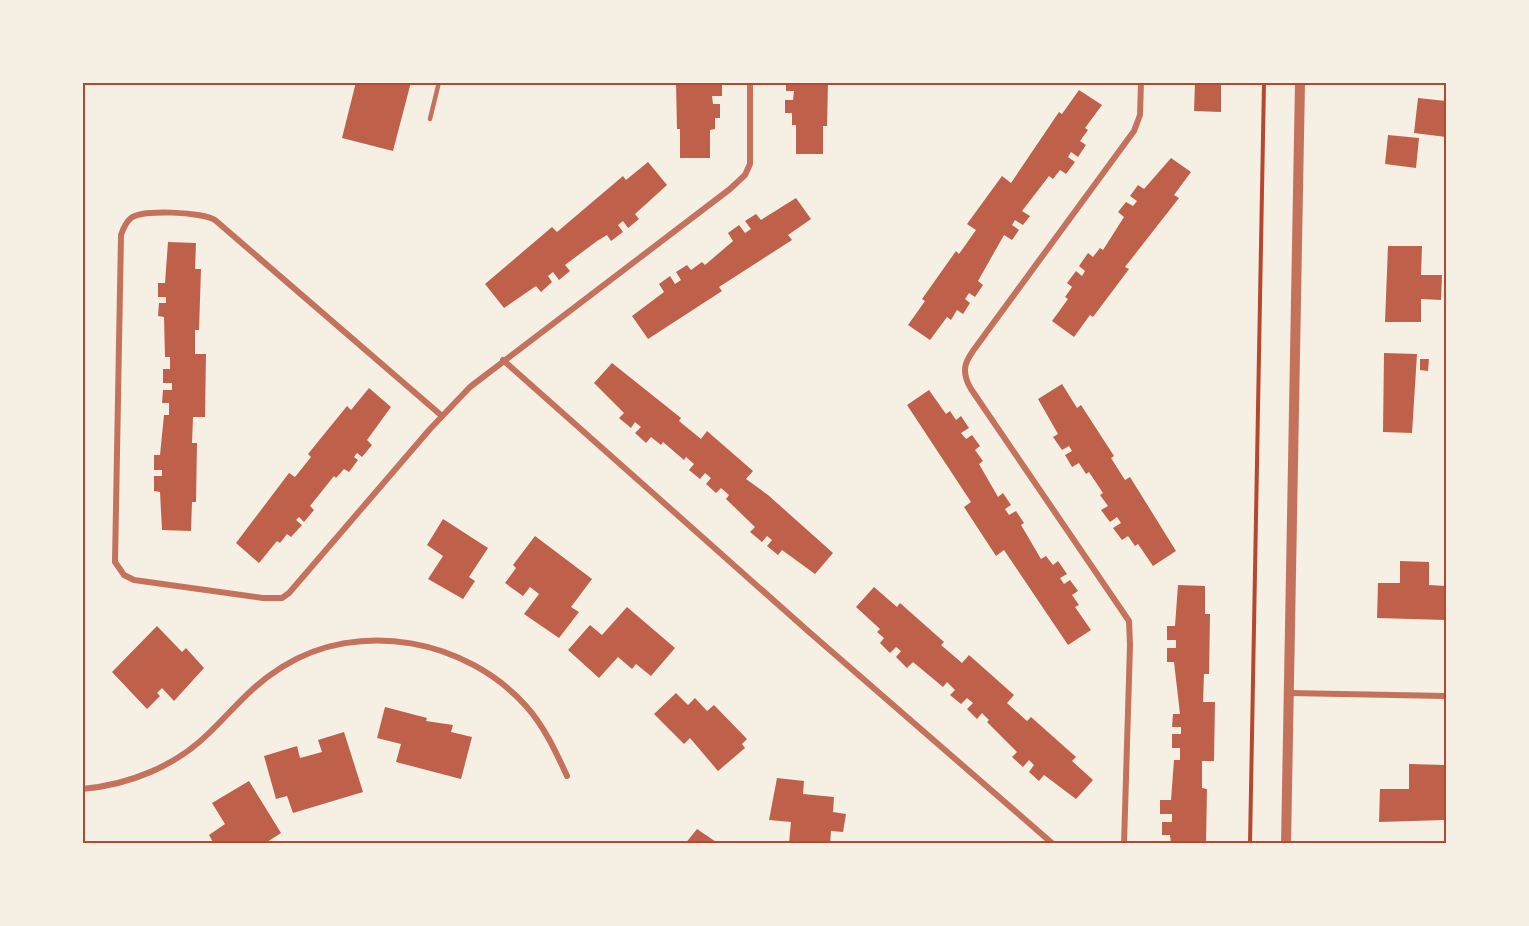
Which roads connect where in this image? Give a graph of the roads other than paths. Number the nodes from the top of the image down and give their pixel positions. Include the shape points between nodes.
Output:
1 (439, 82) edge
2 (750, 82) edge
3 (1141, 82) edge
4 (1300, 82) edge
5 (430, 119) dead end
6 (503, 360) junction
7 (442, 416) junction
8 (1289, 693) junction
9 (1446, 696) edge
10 (567, 776) dead end
11 (82, 789) edge
12 (1053, 843) edge
13 (1124, 843) edge
14 (1286, 843) edge

1 - 5 lane
2 - 6 street via 750,164 745,175
3 - 13 street via 1140,115 1134,131 963,370 971,388 1128,621
4 - 8 street
6 - 7 street
6 - 12 street
7 - 7 street via 282,598 134,580 124,575 115,562 114,542 120,249 121,235 130,219 142,214 199,213 215,220
8 - 9 street
8 - 14 street
10 - 11 street via 527,707 492,675 429,647 380,640 337,645 285,665 247,693 209,734 171,762 137,778

